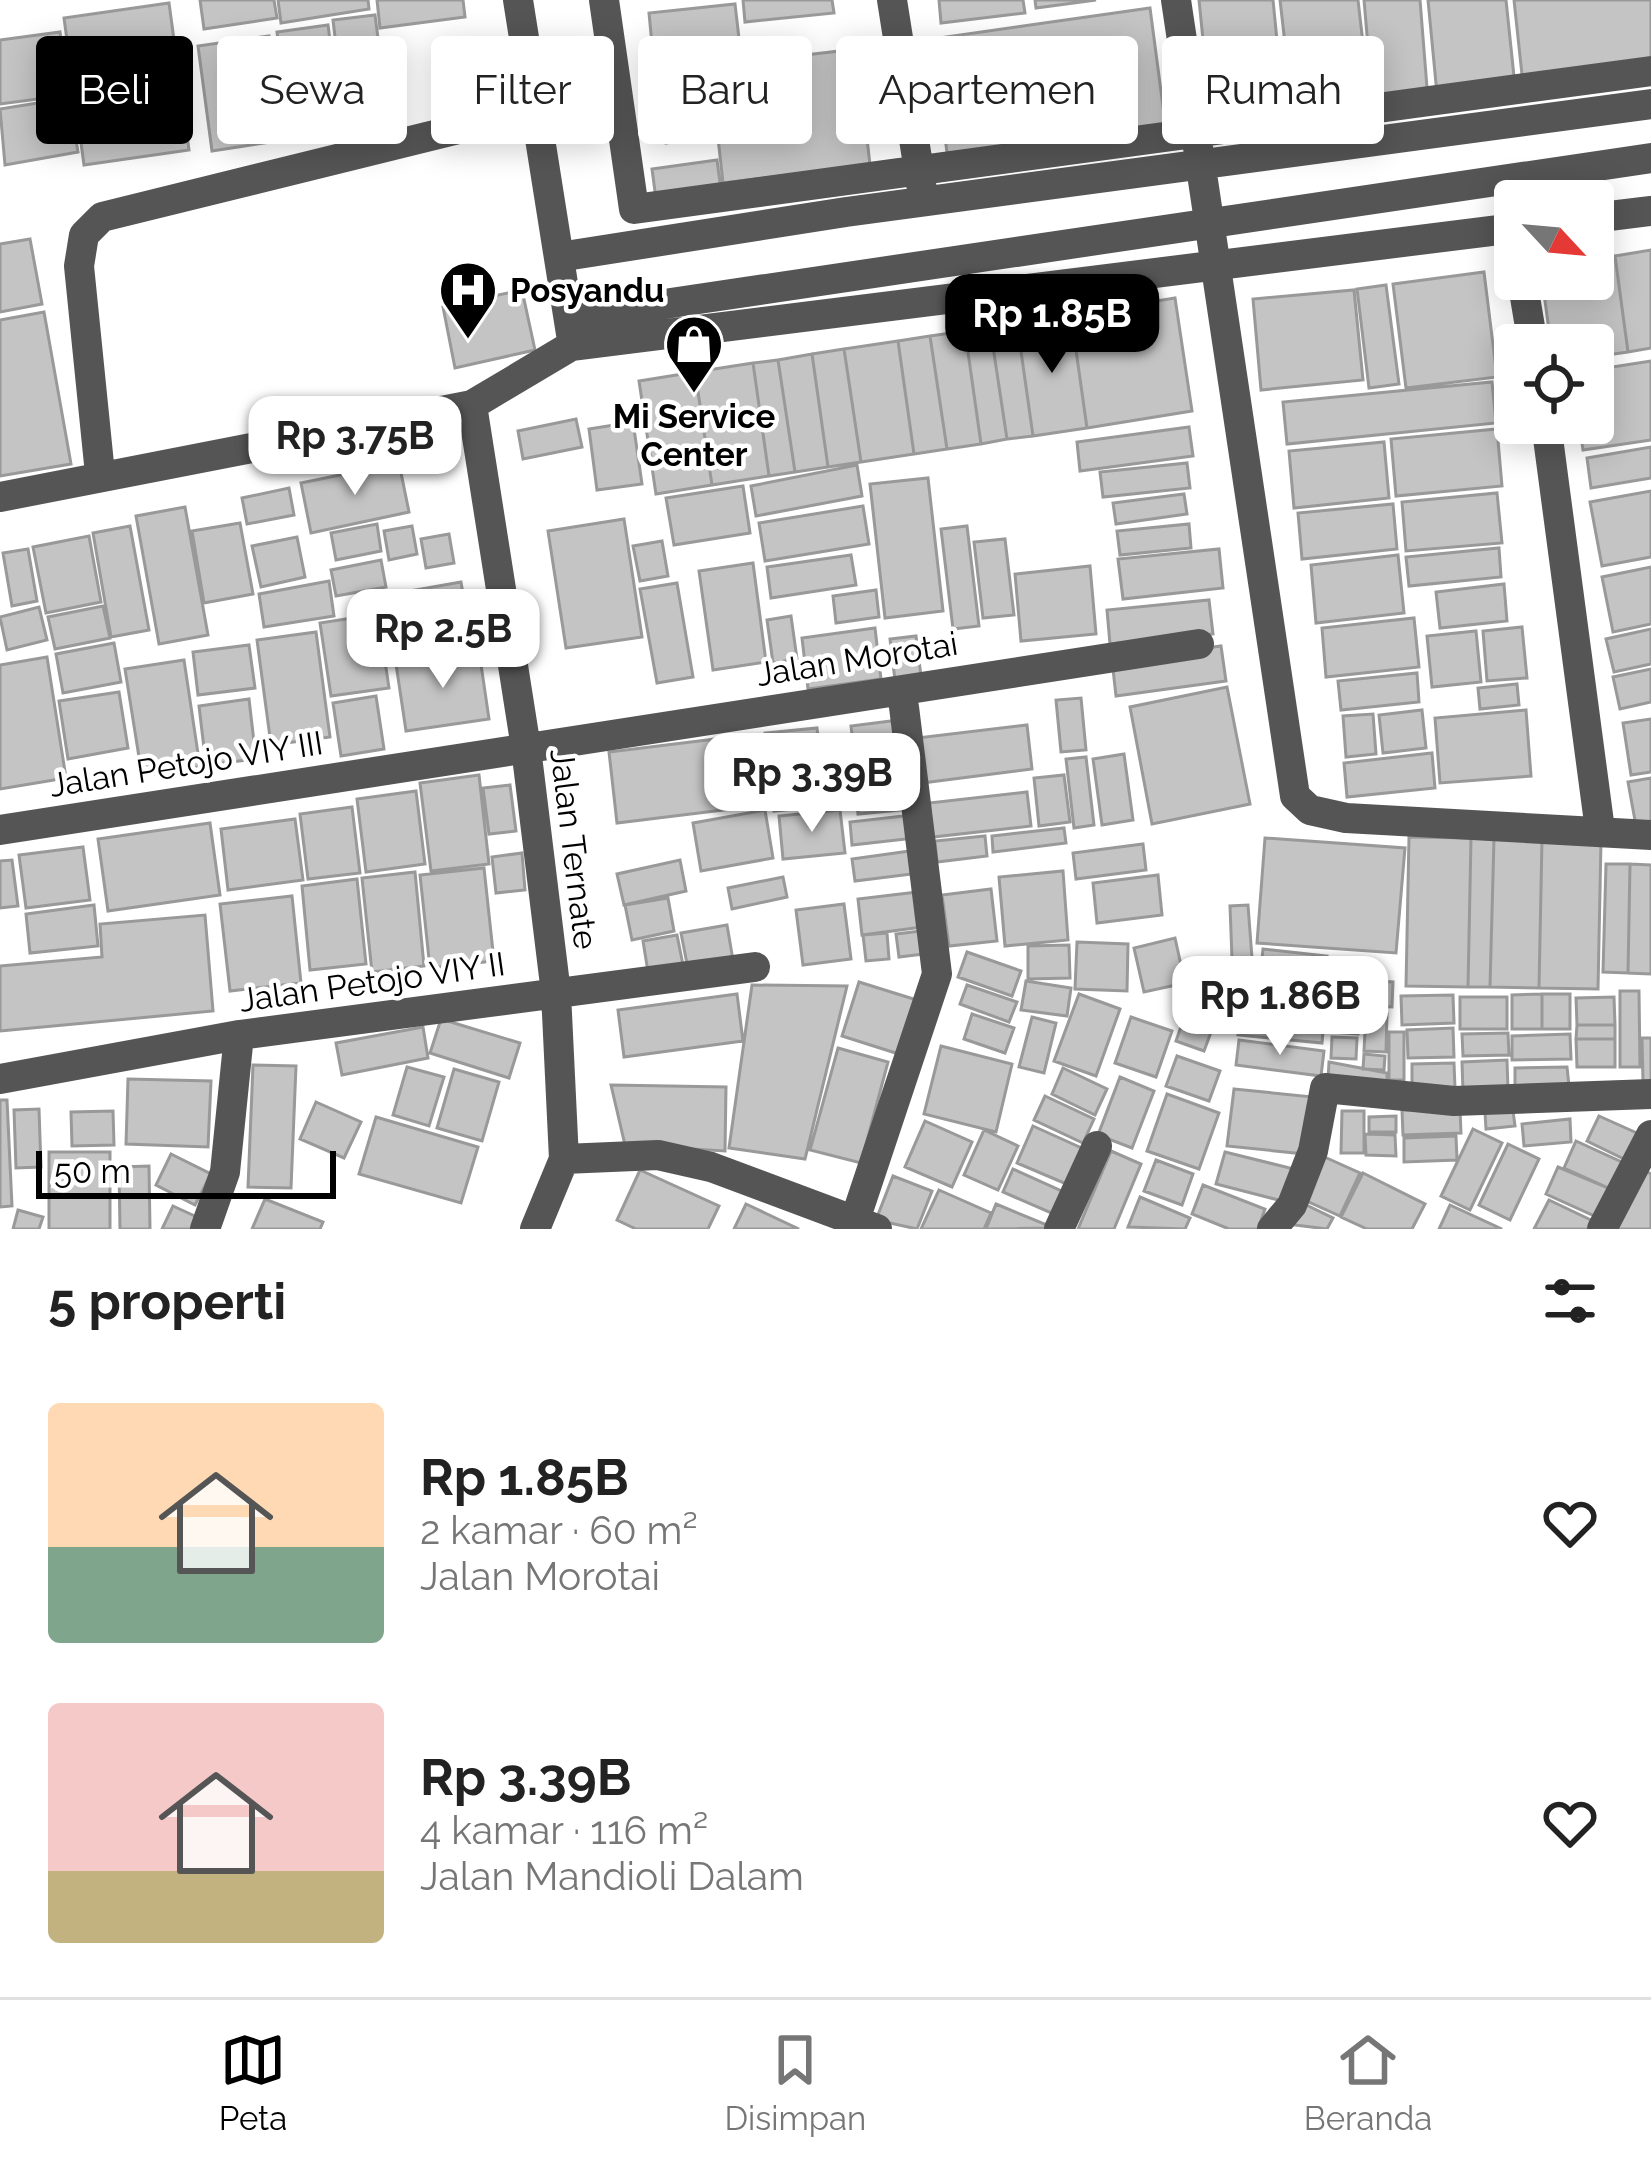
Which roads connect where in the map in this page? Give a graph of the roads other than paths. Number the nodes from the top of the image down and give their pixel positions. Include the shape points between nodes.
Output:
1 (518, 0) edge
2 (604, 0) edge
3 (892, 0) edge
4 (1176, 0) edge
5 (523, 36) edge
6 (1181, 36) edge
7 (1651, 71) edge
8 (1651, 104) edge
9 (1384, 107) edge
10 (431, 136) edge
11 (1162, 137) edge
12 (539, 144) edge
13 (1195, 144) edge
14 (1651, 158) edge
15 (1200, 166) junction
16 (919, 171) junction
17 (924, 202) junction
18 (1651, 211) edge
19 (1614, 215) edge
20 (1208, 224) junction
21 (1494, 232) edge
22 (559, 257) junction
23 (1214, 265) junction
24 (571, 332) junction
25 (472, 404) junction
26 (1549, 444) edge
27 (100, 474) junction
28 (0, 497) edge
29 (1199, 644) dead end
30 (904, 707) dead end
31 (526, 748) junction
32 (0, 830) edge
33 (1600, 830) junction
34 (1651, 835) edge
35 (755, 967) dead end
36 (556, 993) junction
37 (239, 1035) junction
38 (0, 1078) edge
39 (1651, 1094) edge
40 (1651, 1135) edge
41 (1096, 1146) dead end
42 (564, 1159) junction
43 (862, 1226) edge
44 (205, 1229) edge
45 (535, 1229) edge
46 (1059, 1229) edge
47 (1272, 1229) edge
48 (1602, 1229) edge

1 - 5 street
2 - 16 street via 634,209
3 - 16 street
4 - 6 street
7 - 9 street
8 - 15 street
10 - 27 street via 101,217 85,236 79,266
11 - 16 street
12 - 22 street
13 - 15 street
14 - 20 street
15 - 17 street
15 - 20 street
16 - 17 street
17 - 22 street
18 - 19 street
20 - 23 street
20 - 24 street
21 - 23 street
22 - 24 street
23 - 24 street
23 - 33 street via 1295,796 1310,810 1346,818
24 - 25 street
25 - 27 street
25 - 31 street, Jalan Ternate
26 - 33 street
27 - 28 street
29 - 31 street, Jalan Morotai
30 - 43 street via 937,974
31 - 32 street, Jalan Petojo VIY III
31 - 36 street, Jalan Ternate
33 - 34 street
35 - 36 street, Jalan Petojo VIY II
36 - 37 street, Jalan Petojo VIY II
36 - 42 street, Jalan Ternate
37 - 38 street, Jalan Petojo VIY II
37 - 44 street via 225,1172
39 - 47 street via 1454,1101 1325,1088 1307,1168
40 - 48 street
41 - 46 street
42 - 43 street via 658,1155 711,1167
42 - 45 street, Jalan Ternate

